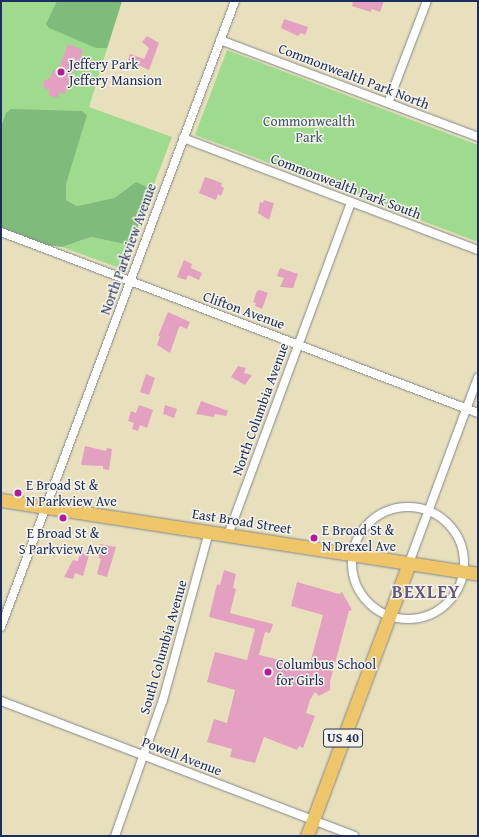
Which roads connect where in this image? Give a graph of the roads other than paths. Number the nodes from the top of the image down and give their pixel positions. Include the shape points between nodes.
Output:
1 (235, 1) edge
2 (427, 1) edge
3 (220, 40) junction
4 (388, 103) junction
5 (478, 137) edge
6 (183, 138) junction
7 (351, 202) junction
8 (1, 232) edge
9 (478, 250) edge
10 (129, 281) junction
11 (298, 344) junction
12 (478, 378) edge
13 (466, 408) junction
14 (478, 413) edge
15 (1, 500) edge
16 (46, 507) junction
17 (428, 510) junction
18 (209, 532) junction
19 (228, 535) junction
20 (352, 554) junction
21 (409, 563) junction
22 (463, 571) junction
23 (478, 574) edge
24 (389, 616) junction
25 (1, 627) edge
26 (1, 701) edge
27 (145, 756) junction
28 (312, 820) junction
29 (115, 836) edge
30 (307, 836) edge
31 (354, 836) edge

1 - 3 street, North Parkview Avenue
2 - 4 street
3 - 4 street, Commonwealth Park North
3 - 6 street, North Parkview Avenue
4 - 5 street, Commonwealth Park North
6 - 7 street, Commonwealth Park South
6 - 10 street, North Parkview Avenue
7 - 9 street, Commonwealth Park South
7 - 11 street, North Columbia Avenue
8 - 10 street, Clifton Avenue
10 - 11 street, Clifton Avenue
10 - 16 street, North Parkview Avenue
11 - 13 street, Clifton Avenue
11 - 19 street, North Columbia Avenue
12 - 13 street
13 - 14 street, Clifton Avenue
13 - 17 street
15 - 16 main road, East Broad Street
16 - 18 main road, East Broad Street
16 - 25 street, North Parkview Avenue
17 - 20 street via 404,506 380,514 361,531
17 - 21 street
17 - 22 street via 446,522 456,534 463,552
18 - 19 main road, East Broad Street
18 - 27 street, South Columbia Avenue
19 - 20 main road, East Broad Street
20 - 21 main road, East Broad Street
20 - 24 street via 352,574 359,591 372,606
21 - 22 main road, East Broad Street
21 - 24 main road, US 40
22 - 23 main road, East Broad Street
22 - 24 street via 455,593 431,614 412,619
24 - 28 main road, US 40
26 - 27 street, Powell Avenue
27 - 28 street, Powell Avenue
27 - 29 street, South Columbia Avenue
28 - 30 main road, US 40
28 - 31 street, Powell Avenue

